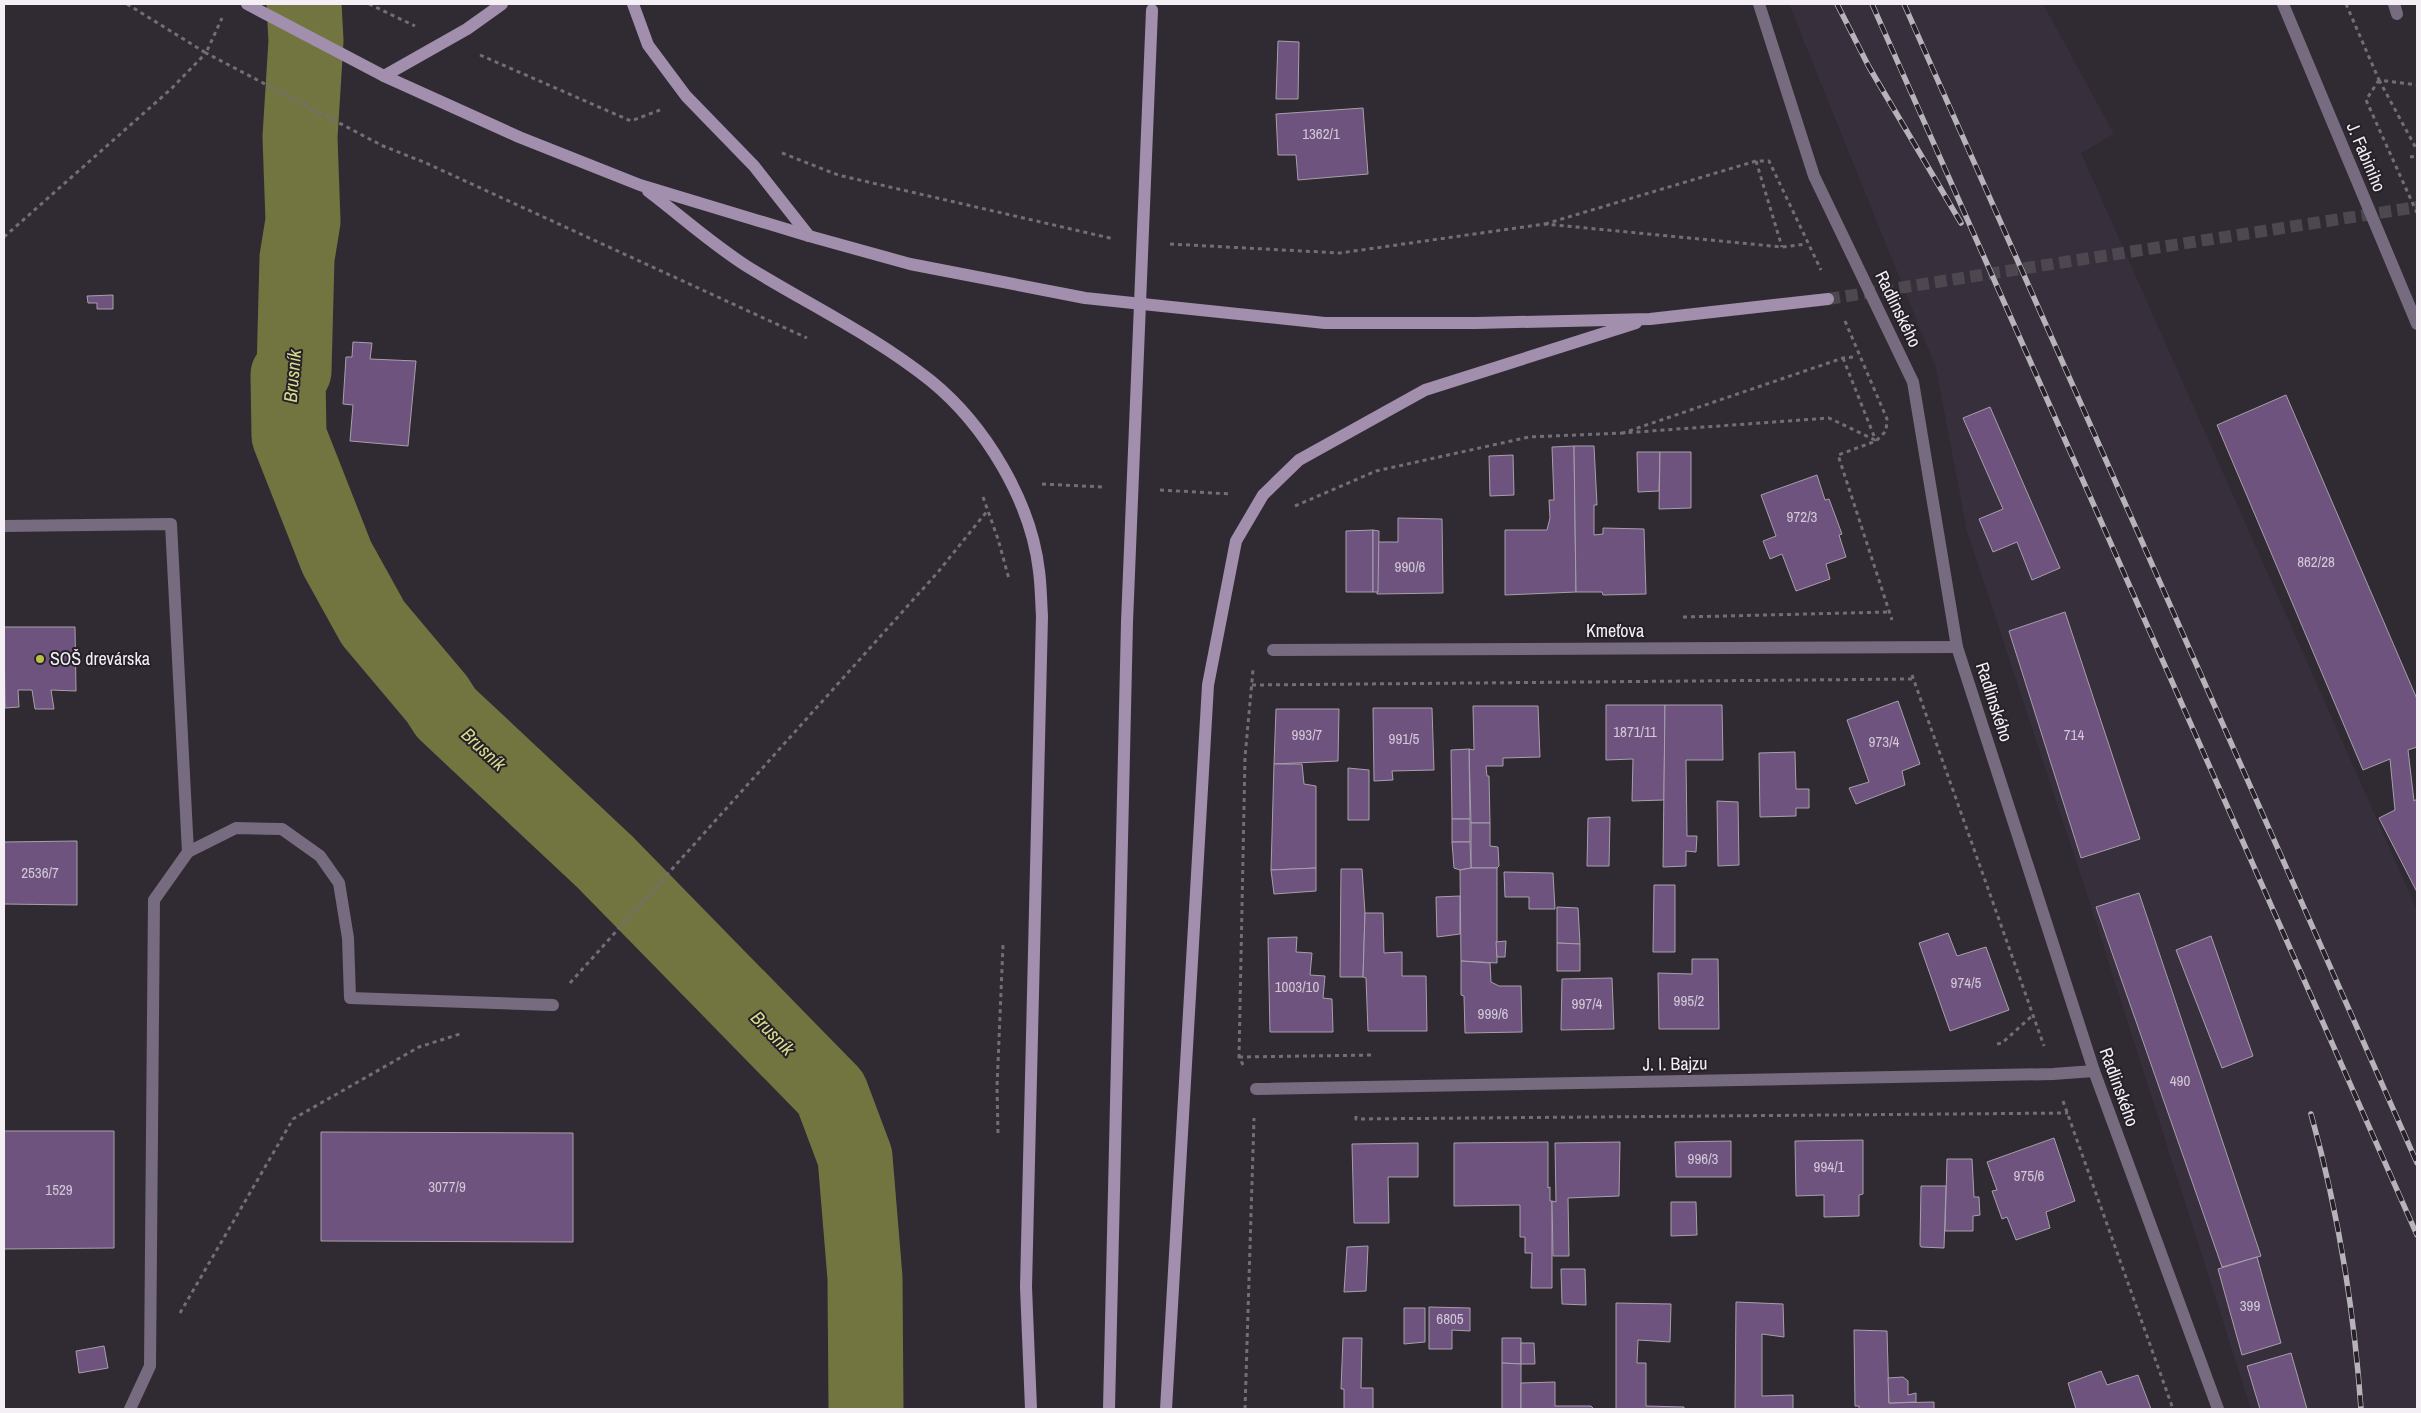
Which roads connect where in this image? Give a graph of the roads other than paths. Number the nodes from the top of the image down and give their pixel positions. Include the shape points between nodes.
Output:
1 (247, 4) edge
2 (502, 4) edge
3 (634, 4) edge
4 (1759, 4) edge
5 (2283, 4) edge
6 (1152, 7) edge
7 (384, 76) junction
8 (640, 185) junction
9 (808, 236) junction
10 (1828, 299) tunnel mouth
11 (1650, 319) junction
12 (2417, 324) edge
13 (4, 526) edge
14 (1957, 647) junction
15 (1273, 650) road end
16 (188, 852) junction
17 (553, 1004) road end
18 (2094, 1071) junction
19 (1256, 1089) road end
20 (130, 1409) edge
21 (1030, 1409) edge
22 (1109, 1409) edge
23 (1166, 1409) edge
24 (2218, 1409) edge

1 - 7 main road
2 - 7 main road via 447,41
3 - 9 main road via 648,45 686,96 754,166
4 - 14 street, Radlinského via 1814,176 1913,382
5 - 12 street, J. Fabiniho
6 - 22 main road, bridge via 1128,622
7 - 8 main road via 519,137
8 - 9 main road
8 - 21 main road via 746,265 894,354 932,382 980,430 1012,483 1032,534 1040,570 1042,616 1026,1287
9 - 11 main road via 910,264 1085,298 1325,323
10 - 11 main road
11 - 23 main road via 1425,390 1299,460 1263,496 1236,541 1208,685
13 - 16 street via 170,524
14 - 15 street, Kmeťova
14 - 18 street, Radlinského
16 - 17 street via 236,828 282,829 320,856 339,883 348,938 350,998
16 - 20 street via 154,900 150,1366
18 - 19 street, J. I. Bajzu
18 - 24 street, Radlinského

